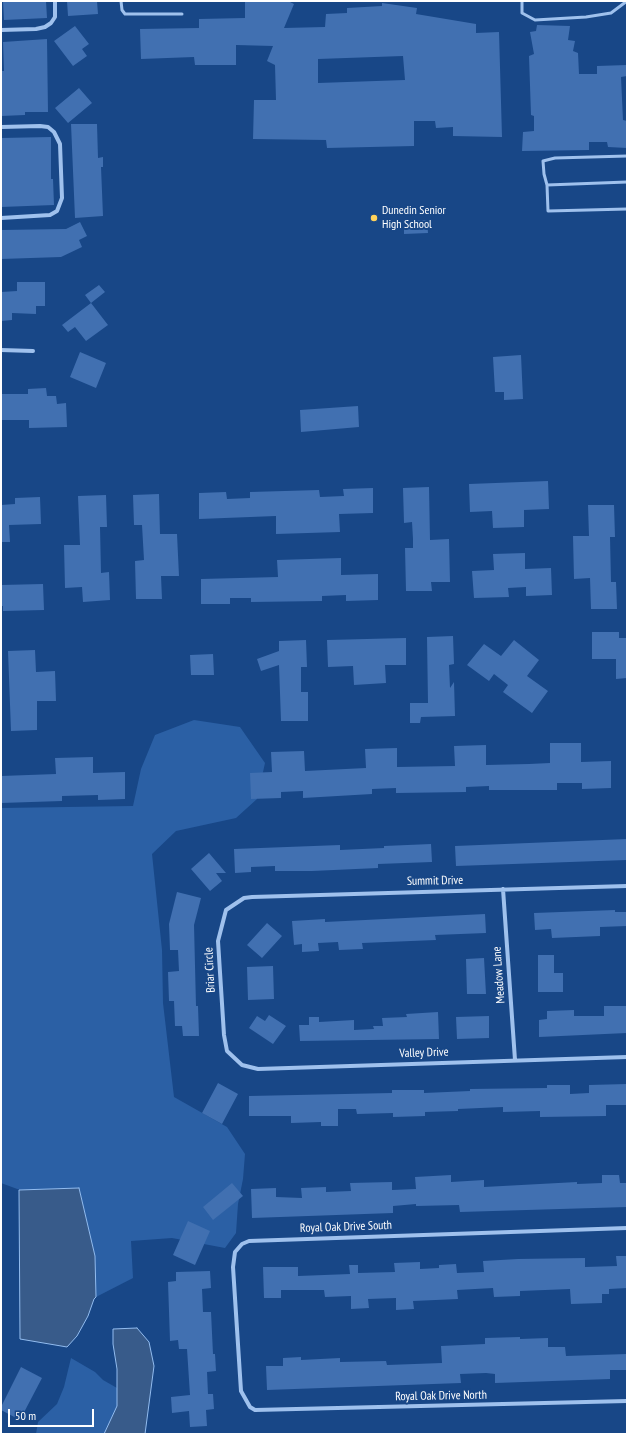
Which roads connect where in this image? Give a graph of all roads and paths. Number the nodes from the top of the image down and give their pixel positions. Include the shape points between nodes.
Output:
1 (55, 1) edge
2 (121, 1) edge
3 (522, 1) edge
4 (627, 1) edge
5 (182, 14) dead end
6 (1, 30) edge
7 (1, 127) edge
8 (627, 156) edge
9 (627, 182) edge
10 (547, 185) junction
11 (627, 209) edge
12 (1, 218) edge
13 (1, 350) edge
14 (33, 351) dead end
15 (627, 886) edge
16 (504, 889) junction
17 (244, 898) joint
18 (227, 1051) joint
19 (627, 1057) edge
20 (515, 1060) junction
21 (627, 1228) edge
22 (627, 1401) edge
23 (255, 1410) joint

1 - 6 street via 55,17 45,27
2 - 5 lane via 125,14
3 - 4 lane via 522,13 535,20 611,14
7 - 12 street via 40,126 48,127 54,132 60,144 62,198 57,211 50,215
8 - 10 lane via 555,158 543,161
9 - 10 lane
10 - 11 lane via 548,211
13 - 14 street
15 - 16 street, Summit Drive
16 - 17 street, Summit Drive
16 - 20 street, Meadow Lane
17 - 18 street, Briar Circle via 226,910 218,941
18 - 20 street, Valley Drive via 242,1065 258,1069
19 - 20 street, Valley Drive
21 - 23 street, Royal Oak Drive South via 249,1241 242,1244 235,1252 233,1267 241,1391 250,1407
22 - 23 street, Royal Oak Drive North

